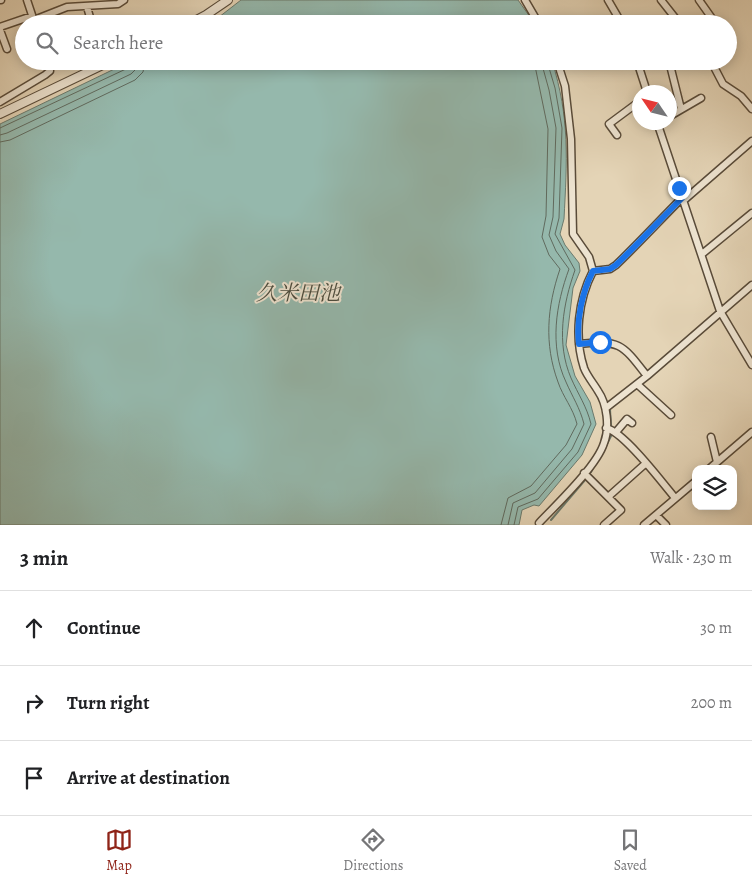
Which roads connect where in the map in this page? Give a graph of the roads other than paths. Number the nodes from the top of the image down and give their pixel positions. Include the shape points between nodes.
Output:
1 (27, 0) edge
2 (124, 0) edge
3 (228, 0) edge
4 (525, 0) edge
5 (608, 0) edge
6 (661, 0) edge
7 (699, 0) edge
8 (87, 7) junction
9 (32, 15) edge
10 (47, 15) edge
11 (89, 15) edge
12 (207, 15) edge
13 (534, 15) edge
14 (617, 15) edge
15 (673, 15) edge
16 (710, 15) edge
17 (15, 24) edge
18 (0, 28) edge
19 (7, 49) dead end
20 (50, 70) edge
21 (92, 70) edge
22 (560, 70) edge
23 (640, 70) edge
24 (671, 70) edge
25 (716, 70) edge
26 (645, 85) edge
27 (700, 98) dead end
28 (0, 102) edge
29 (632, 107) edge
30 (752, 108) edge
31 (681, 109) junction
32 (677, 112) edge
33 (0, 114) edge
34 (660, 130) edge
35 (617, 135) dead end
36 (752, 141) edge
37 (683, 199) junction
38 (752, 212) edge
39 (702, 254) junction
40 (593, 271) junction
41 (752, 285) edge
42 (720, 311) junction
43 (579, 344) junction
44 (752, 365) edge
45 (647, 376) junction
46 (637, 384) junction
47 (606, 408) junction
48 (671, 415) dead end
49 (632, 423) dead end
50 (606, 428) junction
51 (616, 432) junction
52 (752, 432) edge
53 (711, 437) dead end
54 (717, 462) junction
55 (645, 464) junction
56 (714, 465) edge
57 (584, 473) junction
58 (692, 483) edge
59 (608, 497) junction
60 (675, 498) junction
61 (656, 515) junction
62 (539, 523) dead end
63 (604, 525) edge
64 (644, 525) edge
65 (666, 525) edge

1 - 9 street
2 - 8 street via 118,4
3 - 12 street
4 - 13 street
5 - 14 street
6 - 15 street
7 - 16 street
8 - 10 street via 67,7
8 - 11 street
17 - 18 street
18 - 19 street
20 - 28 street
21 - 33 street
22 - 40 street via 565,86 571,139 573,234 589,257
23 - 26 street
24 - 31 street
25 - 30 street via 723,84 742,96
27 - 31 street
29 - 35 street via 609,124
31 - 32 street
34 - 37 street
36 - 37 street
37 - 39 street
37 - 40 street via 616,265
38 - 39 street
39 - 42 street
40 - 43 street via 582,303
41 - 42 street
42 - 44 street
42 - 45 street
43 - 45 street via 608,342 622,347
43 - 47 street via 584,370
45 - 46 street
46 - 47 street
46 - 48 street
47 - 50 street
49 - 51 street via 626,419
50 - 51 street
50 - 57 street via 604,443
51 - 55 street
52 - 54 street
53 - 54 street
54 - 56 street
55 - 59 street
55 - 60 street
57 - 59 street
57 - 62 street
58 - 60 street
59 - 63 street via 621,510
60 - 61 street
61 - 64 street
61 - 65 street

